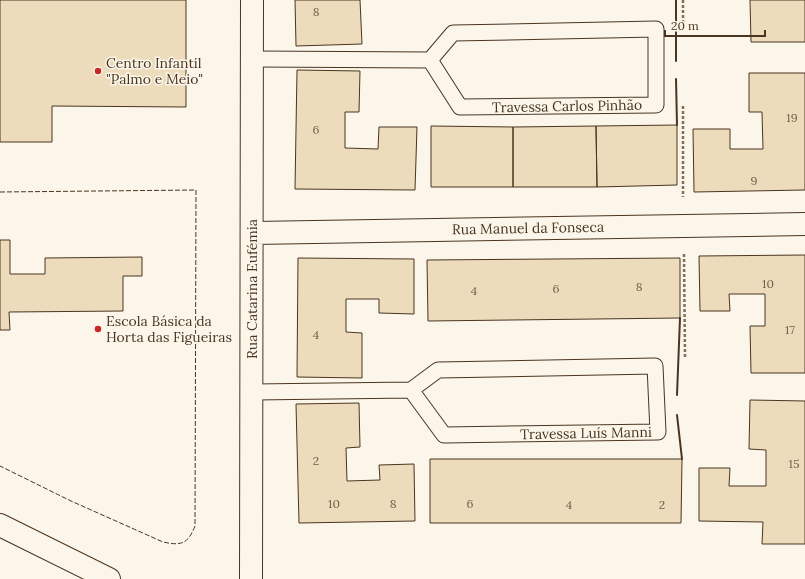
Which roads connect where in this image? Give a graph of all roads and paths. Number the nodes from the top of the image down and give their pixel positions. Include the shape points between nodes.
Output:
1 (252, 0) edge
2 (683, 0) edge
3 (683, 31) dead end
4 (252, 59) junction
5 (430, 60) junction
6 (683, 101) dead end
7 (805, 224) edge
8 (683, 226) junction
9 (252, 233) junction
10 (685, 357) dead end
11 (411, 390) junction
12 (252, 392) junction
13 (0, 525) edge
14 (109, 579) edge
15 (251, 579) edge

1 - 4 street, Rua Catarina Eufémia
2 - 3 path
4 - 5 lane
4 - 9 street, Rua Catarina Eufémia
5 - 5 lane, Travessa Carlos Pinhão via 460,107 656,105 656,29 452,33
6 - 8 path
7 - 8 street, Rua Manuel da Fonseca
8 - 9 street, Rua Manuel da Fonseca
8 - 10 path
9 - 12 street, Rua Catarina Eufémia
11 - 11 lane, Travessa Luís Manni via 444,435 658,432 656,366 438,370
11 - 12 lane
12 - 15 street, Rua Catarina Eufémia
13 - 14 street

